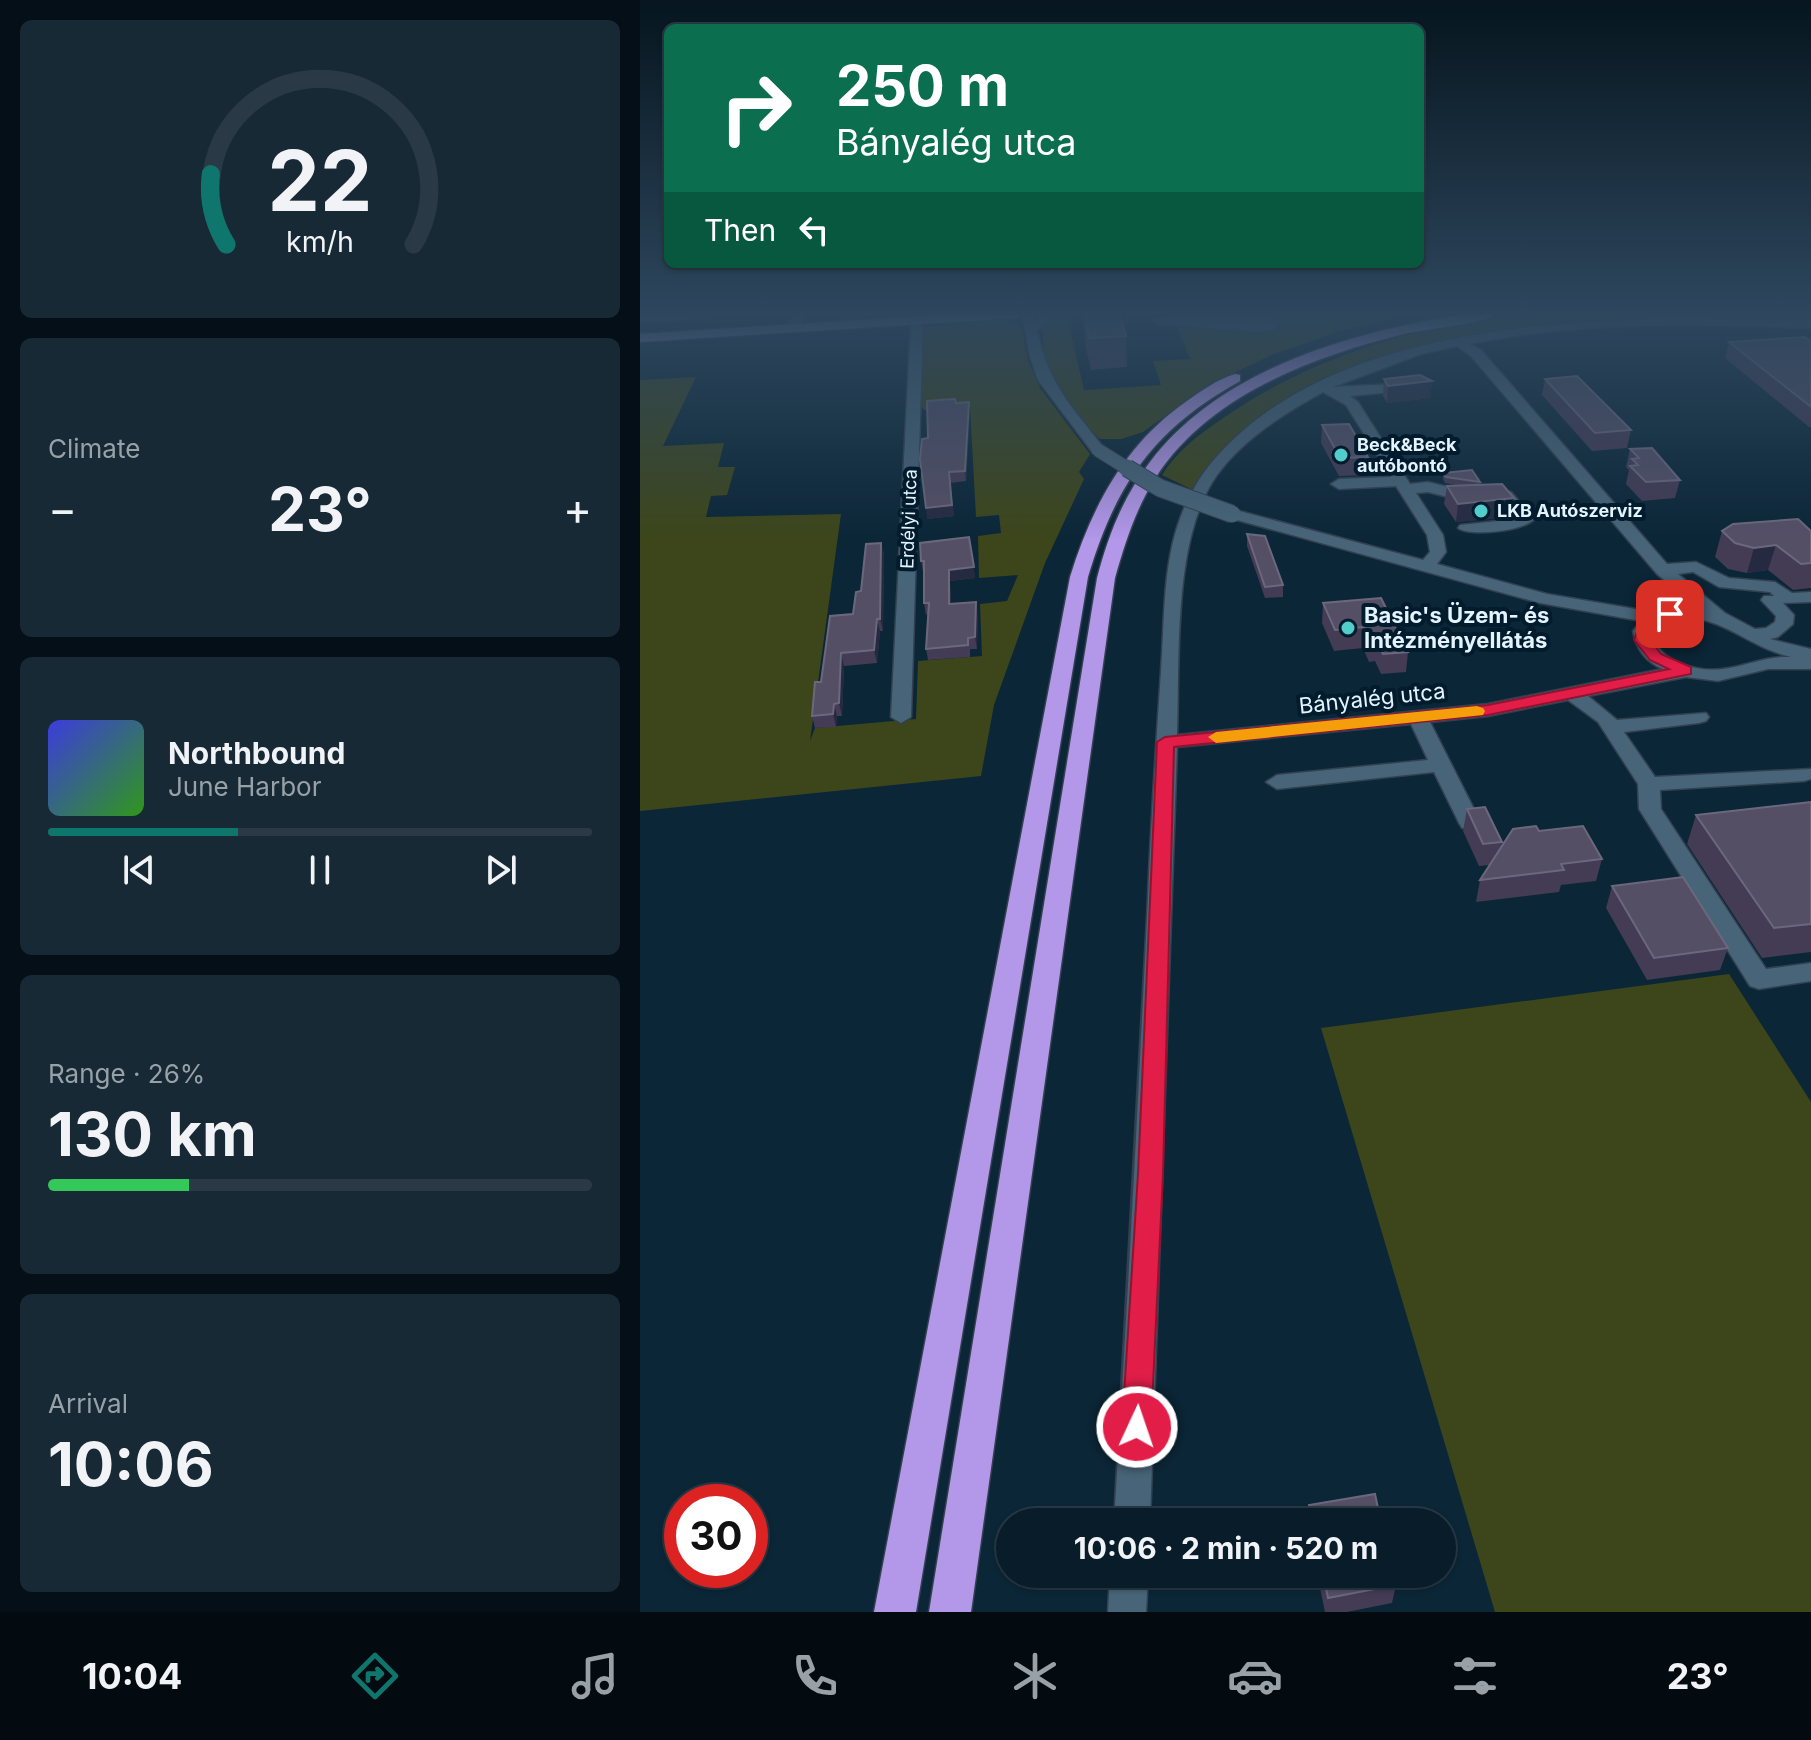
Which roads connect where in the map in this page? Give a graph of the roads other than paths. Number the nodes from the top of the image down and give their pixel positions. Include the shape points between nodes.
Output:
1 (913, 389) edge
2 (1052, 389) edge
3 (1216, 389) edge
4 (1246, 389) edge
5 (1362, 389) edge
6 (1371, 389) edge
7 (1426, 389) edge
8 (1507, 389) edge
9 (1331, 390) junction
10 (1428, 392) edge
11 (1383, 406) dead end
12 (1339, 484) dead end
13 (1403, 485) junction
14 (1466, 528) dead end
15 (1427, 566) junction
16 (1663, 570) junction
17 (1811, 597) edge
18 (1546, 599) junction
19 (1770, 600) dead end
20 (1662, 616) junction
21 (1718, 617) junction
22 (1760, 636) junction
23 (1811, 641) edge
24 (1644, 644) junction
25 (1811, 655) edge
26 (1811, 663) edge
27 (1754, 666) junction
28 (1685, 671) junction
29 (1578, 693) junction
30 (901, 717) dead end
31 (1418, 717) junction
32 (1699, 717) dead end
33 (1610, 727) junction
34 (1165, 742) junction
35 (1441, 765) junction
36 (1804, 774) dead end
37 (1277, 782) dead end
38 (1649, 784) junction
39 (1470, 823) edge
40 (1811, 972) edge
41 (1133, 1508) edge
42 (1128, 1588) edge
43 (895, 1612) edge
44 (950, 1612) edge
45 (1127, 1612) edge

1 - 30 street, Erdélyi utca
2 - 15 street, bridge via 1098,450 1160,488 1232,514
3 - 43 highway via 1171,421 1114,484 1098,514 1079,577
4 - 44 highway via 1172,446 1144,482 1125,516 1106,578
5 - 9 street
6 - 11 street
7 - 10 street
8 - 16 street
9 - 13 street via 1351,402 1365,434
9 - 34 street via 1291,403 1246,435 1198,493 1178,568
12 - 13 street
13 - 14 street via 1464,496 1505,495 1526,519
13 - 15 street via 1438,543
15 - 18 street
16 - 17 street via 1696,567 1725,583 1775,587 1788,599
16 - 20 street
16 - 21 street
18 - 20 street
18 - 24 street via 1624,629
19 - 22 street via 1785,620
20 - 21 street
20 - 24 street, Bányalég utca via 1646,624
21 - 22 street
22 - 23 street
22 - 25 street
22 - 27 street via 1760,658
24 - 28 street, Bányalég utca via 1656,657
24 - 29 street, Bányalég utca via 1627,668
26 - 27 street, Bányalég utca
27 - 28 street, Bányalég utca via 1717,675
28 - 29 street, Bányalég utca
29 - 31 street, Bányalég utca
29 - 33 street
31 - 34 street, Bányalég utca
31 - 35 street
32 - 33 street
33 - 38 street
34 - 41 street via 1151,1174
35 - 37 street
35 - 39 street
36 - 38 street
38 - 40 street via 1650,809 1759,979
42 - 45 street

